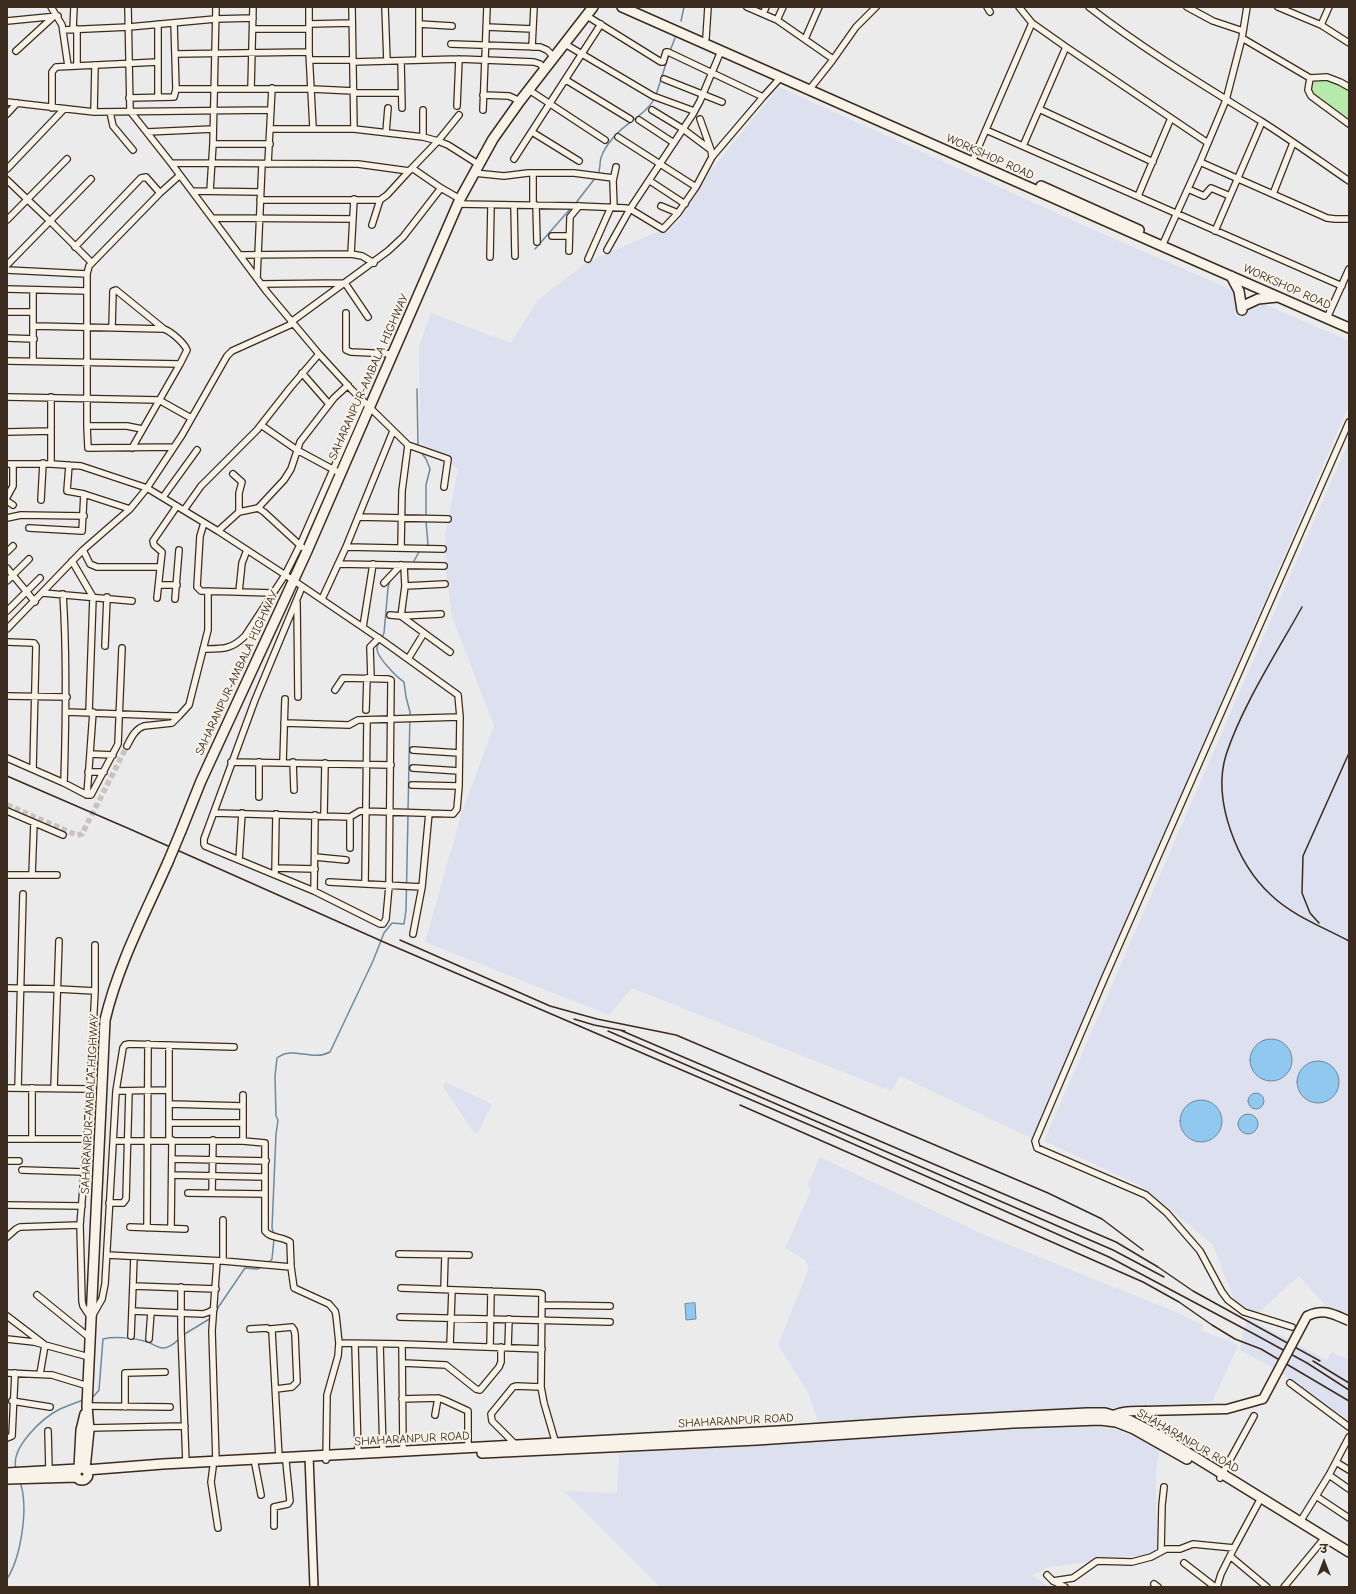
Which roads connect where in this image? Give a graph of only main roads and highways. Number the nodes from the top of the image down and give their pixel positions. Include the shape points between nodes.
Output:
1 (593, 7) edge
2 (622, 7) edge
3 (636, 7) edge
4 (811, 87) junction
5 (1163, 244) junction
6 (1231, 276) junction
7 (1280, 297) junction
8 (1329, 316) junction
9 (1349, 322) edge
10 (1349, 328) edge
11 (1349, 1321) edge
12 (87, 1406) junction
13 (1111, 1418) junction
14 (556, 1446) junction
15 (326, 1458) junction
16 (282, 1460) junction
17 (215, 1464) junction
18 (82, 1472) junction
19 (24, 1475) junction
20 (8, 1476) edge
21 (1260, 1500) junction
22 (1349, 1552) edge
23 (1349, 1558) edge

1 - 12 main road, SAHARANPUR-AMBALA HIGHWAY, bridge via 493,139 459,202 393,354 366,404 289,577 122,966 105,1020
2 - 4 main road, WORKSHOP ROAD via 781,77
3 - 4 main road, WORKSHOP ROAD
4 - 5 main road, WORKSHOP ROAD
5 - 6 main road, WORKSHOP ROAD
5 - 8 main road, WORKSHOP ROAD
6 - 7 main road, WORKSHOP ROAD
6 - 7 main road via 1239,292 1242,308 1258,299
7 - 8 main road, WORKSHOP ROAD
8 - 9 main road, WORKSHOP ROAD
8 - 10 main road, WORKSHOP ROAD
11 - 13 main road, bridge via 1326,1312 1315,1312 1307,1316 1263,1399 1227,1409 1124,1412
12 - 18 main road, SAHARANPUR-AMBALA HIGHWAY via 82,1430
12 - 18 main road, SAHARANPUR-AMBALA HIGHWAY via 89,1428
13 - 14 main road, SHAHARANPUR ROAD via 757,1440
13 - 21 main road, SHAHARANPUR ROAD via 1221,1476
14 - 15 main road, SHAHARANPUR ROAD
14 - 15 main road, SHAHARANPUR ROAD via 516,1445 358,1453
15 - 16 main road, SHAHARANPUR ROAD
16 - 17 main road, SHAHARANPUR ROAD
16 - 17 main road, SHAHARANPUR ROAD via 255,1464
17 - 18 main road, SHAHARANPUR ROAD
17 - 18 main road, SHAHARANPUR ROAD via 186,1462
18 - 19 main road
18 - 19 main road via 49,1470
19 - 20 main road
21 - 22 main road, SHAHARANPUR ROAD
21 - 23 main road, SHAHARANPUR ROAD

